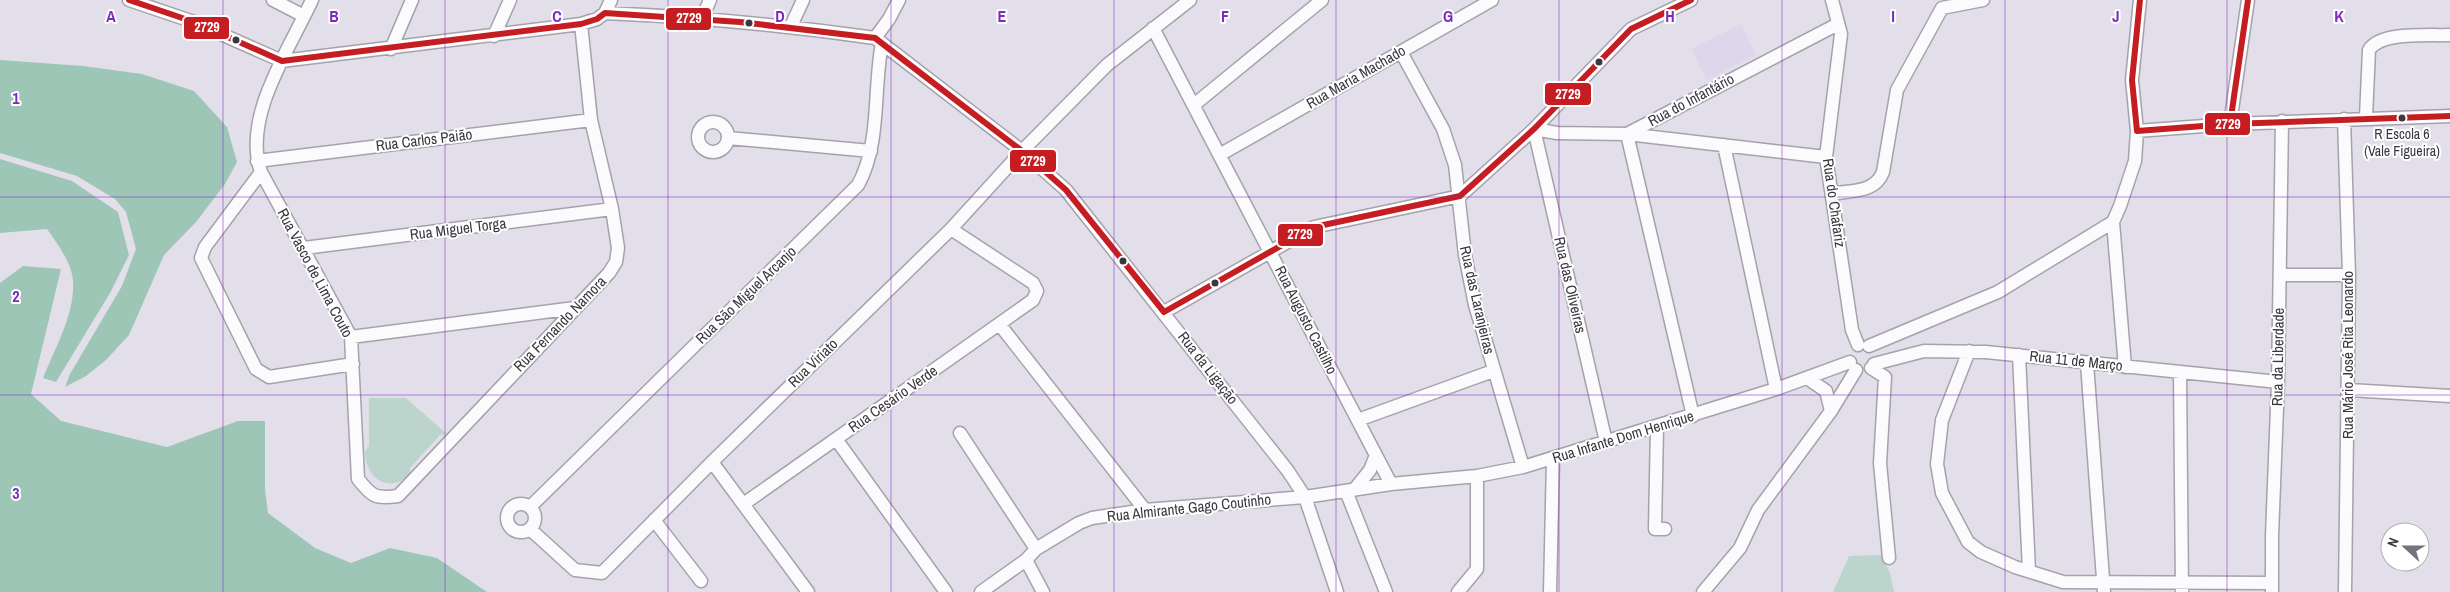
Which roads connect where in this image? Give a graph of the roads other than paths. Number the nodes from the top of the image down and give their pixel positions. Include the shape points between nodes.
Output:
1 (129, 0) edge
2 (273, 0) edge
3 (312, 0) edge
4 (412, 0) edge
5 (510, 0) edge
6 (611, 0) edge
7 (710, 0) edge
8 (803, 0) edge
9 (899, 0) edge
10 (1190, 0) edge
11 (1322, 0) edge
12 (1492, 0) edge
13 (1691, 0) edge
14 (1832, 0) edge
15 (1983, 0) edge
16 (2140, 0) edge
17 (2248, 0) edge
18 (147, 3) edge
19 (1938, 4) edge
20 (605, 13) junction
21 (304, 16) junction
22 (702, 18) junction
23 (581, 24) junction
24 (1838, 24) junction
25 (792, 26) junction
26 (1154, 28) junction
27 (2450, 35) edge
28 (494, 36) junction
29 (878, 41) junction
30 (390, 49) junction
31 (1401, 52) junction
32 (282, 62) junction
33 (1195, 104) junction
34 (2450, 116) edge
35 (2366, 117) junction
36 (1656, 118) junction
37 (2344, 119) junction
38 (591, 120) junction
39 (2282, 122) junction
40 (2230, 124) junction
41 (1534, 129) junction
42 (2137, 131) junction
43 (1627, 134) junction
44 (1658, 137) junction
45 (728, 138) dead end
46 (1724, 145) junction
47 (871, 151) junction
48 (1022, 151) junction
49 (1221, 154) junction
50 (1826, 157) junction
51 (259, 166) junction
52 (1832, 194) junction
53 (1460, 196) junction
54 (612, 209) junction
55 (2113, 222) junction
56 (951, 229) junction
57 (304, 248) junction
58 (1271, 251) junction
59 (2280, 274) junction
60 (2349, 275) junction
61 (575, 308) junction
62 (1164, 312) junction
63 (1000, 325) junction
64 (351, 337) junction
65 (1864, 346) junction
66 (1969, 351) junction
67 (2020, 355) junction
68 (2087, 363) junction
69 (353, 364) junction
70 (1853, 366) junction
71 (1873, 366) junction
72 (2125, 367) junction
73 (1493, 370) junction
74 (2180, 372) junction
75 (1807, 378) junction
76 (2278, 382) junction
77 (1776, 389) junction
78 (2349, 390) junction
79 (2450, 396) edge
80 (1831, 411) junction
81 (1693, 416) junction
82 (1358, 420) junction
83 (1657, 426) junction
84 (960, 433) dead end
85 (836, 439) junction
86 (1606, 442) junction
87 (1376, 455) junction
88 (1553, 459) junction
89 (712, 462) junction
90 (1523, 467) junction
91 (1477, 476) junction
92 (1391, 484) junction
93 (1350, 490) junction
94 (370, 493) joint
95 (1305, 497) junction
96 (745, 503) junction
97 (530, 507) junction
98 (1145, 510) junction
99 (654, 520) junction
100 (530, 529) junction
101 (1665, 529) dead end
102 (1036, 549) junction
103 (1889, 558) dead end
104 (1026, 560) junction
105 (2029, 572) junction
106 (701, 582) dead end
107 (2182, 587) edge
108 (995, 588) edge
109 (2103, 588) edge
110 (2272, 588) edge
111 (808, 592) edge
112 (946, 592) edge
113 (980, 592) edge
114 (1043, 592) edge
115 (1337, 592) edge
116 (1386, 592) edge
117 (1458, 592) edge
118 (1550, 592) edge
119 (1704, 592) edge
120 (2345, 592) edge

1 - 18 street
2 - 21 street
3 - 21 street
4 - 30 street
5 - 28 street
6 - 20 street
7 - 22 street
8 - 25 street
9 - 29 street
10 - 26 street, Rua Viriato
11 - 33 street
12 - 31 street, Rua Maria Machado
13 - 41 street via 1631,30
14 - 24 street, Rua do Chafariz
15 - 19 street
16 - 42 street via 2132,80
17 - 40 street
18 - 32 street
19 - 52 street via 1897,90 1879,182 1870,188
20 - 22 street
20 - 23 street
21 - 32 street
22 - 25 street
23 - 28 street
23 - 38 street, Rua Fernando Namora
24 - 36 street, Rua do Infantário
24 - 50 street, Rua do Chafariz via 1841,34
25 - 29 street
26 - 33 street, Rua Augusto Castilho
26 - 48 street, Rua Viriato via 1107,64
27 - 35 street via 2385,38 2374,43 2369,50
28 - 30 street
29 - 47 street, Rua São Miguel Arcanjo
29 - 48 street, Rua da Ligação
30 - 32 street
31 - 49 street, Rua Maria Machado
31 - 53 street, Rua das Laranjeiras via 1443,129 1455,165
32 - 51 street via 256,131
33 - 49 street, Rua Augusto Castilho
34 - 35 street
35 - 37 street
36 - 43 street, Rua do Infantário
36 - 44 street
37 - 39 street
37 - 60 street, Rua Mário José Rita Leonardo
38 - 51 street, Rua Carlos Paião
38 - 54 street, Rua Fernando Namora
39 - 40 street
39 - 59 street, Rua da Liberdade
40 - 42 street
41 - 43 street, Rua do Infantário via 1557,133
41 - 53 street
41 - 86 street, Rua das Oliveiras
42 - 55 street via 2135,161
43 - 44 street
43 - 81 street
44 - 46 street
45 - 47 street
46 - 50 street
46 - 77 street
47 - 97 street, Rua São Miguel Arcanjo via 867,169 858,185
48 - 56 street, Rua Viriato
48 - 62 street, Rua da Ligação via 1066,190
49 - 58 street, Rua Augusto Castilho
50 - 52 street, Rua do Chafariz
51 - 57 street, Rua Vasco de Lima Couto
51 - 69 street via 201,258 256,368 269,377
52 - 65 street, Rua do Chafariz via 1852,330
53 - 58 street via 1314,227
53 - 73 street, Rua das Laranjeiras via 1465,255
54 - 57 street, Rua Miguel Torga
54 - 61 street, Rua Fernando Namora via 618,248 616,262
55 - 65 street via 1998,292
55 - 72 street
56 - 63 street, Rua Cesário Verde via 1033,283 1037,292 1033,300
56 - 89 street, Rua Viriato
57 - 64 street, Rua Vasco de Lima Couto
58 - 62 street
58 - 82 street, Rua Augusto Castilho
59 - 60 street
59 - 76 street, Rua da Liberdade
60 - 78 street, Rua Mário José Rita Leonardo
61 - 64 street
61 - 94 street, Rua Fernando Namora via 398,496 381,498
62 - 95 street, Rua da Ligação
63 - 85 street, Rua Cesário Verde
63 - 98 street
64 - 69 street, Rua Vasco de Lima Couto
65 - 70 street via 1852,350
65 - 71 street via 1874,352
66 - 67 street, Rua 11 de Março
66 - 71 street, Rua 11 de Março via 1924,351
66 - 105 street via 1942,420 1937,464 1942,493 1968,542 1982,552
67 - 68 street, Rua 11 de Março
67 - 105 street
68 - 72 street, Rua 11 de Março
68 - 109 street
69 - 94 street, Rua Vasco de Lima Couto via 358,479
70 - 71 street via 1864,371
70 - 75 street, Rua Infante Dom Henrique
70 - 80 street
71 - 103 street via 1885,377 1880,463
72 - 74 street, Rua 11 de Março
73 - 82 street
73 - 90 street, Rua das Laranjeiras
74 - 76 street, Rua 11 de Março
74 - 107 street
75 - 77 street, Rua Infante Dom Henrique
75 - 80 street via 1826,391
76 - 110 street, Rua da Liberdade
77 - 81 street, Rua Infante Dom Henrique
78 - 79 street
78 - 120 street, Rua Mário José Rita Leonardo
80 - 119 street via 1758,510 1740,548
81 - 83 street, Rua Infante Dom Henrique
82 - 87 street, Rua Augusto Castilho
83 - 86 street, Rua Infante Dom Henrique
83 - 101 street via 1655,529
84 - 102 street
85 - 96 street, Rua Cesário Verde
85 - 112 street
86 - 88 street, Rua Infante Dom Henrique
87 - 92 street, Rua Augusto Castilho
87 - 93 street via 1370,470
88 - 90 street, Rua Infante Dom Henrique
88 - 118 street
89 - 96 street
89 - 99 street, Rua Viriato
90 - 91 street, Rua Infante Dom Henrique
91 - 92 street, Rua Infante Dom Henrique
91 - 117 street via 1477,568
92 - 93 street, Rua Almirante Gago Coutinho
93 - 95 street, Rua Almirante Gago Coutinho
93 - 116 street
95 - 98 street, Rua Almirante Gago Coutinho
95 - 115 street, Rua da Ligação
96 - 111 street
97 - 100 street via 535,518
97 - 100 street via 516,504 506,515 508,524 515,531
98 - 102 street, Rua Almirante Gago Coutinho via 1092,518
99 - 100 street, Rua Viriato via 602,573 575,570
99 - 106 street
102 - 104 street, Rua Almirante Gago Coutinho
104 - 108 street, Rua Almirante Gago Coutinho
104 - 114 street
105 - 109 street via 2063,582
107 - 109 street
107 - 110 street
108 - 113 street, Rua Almirante Gago Coutinho

